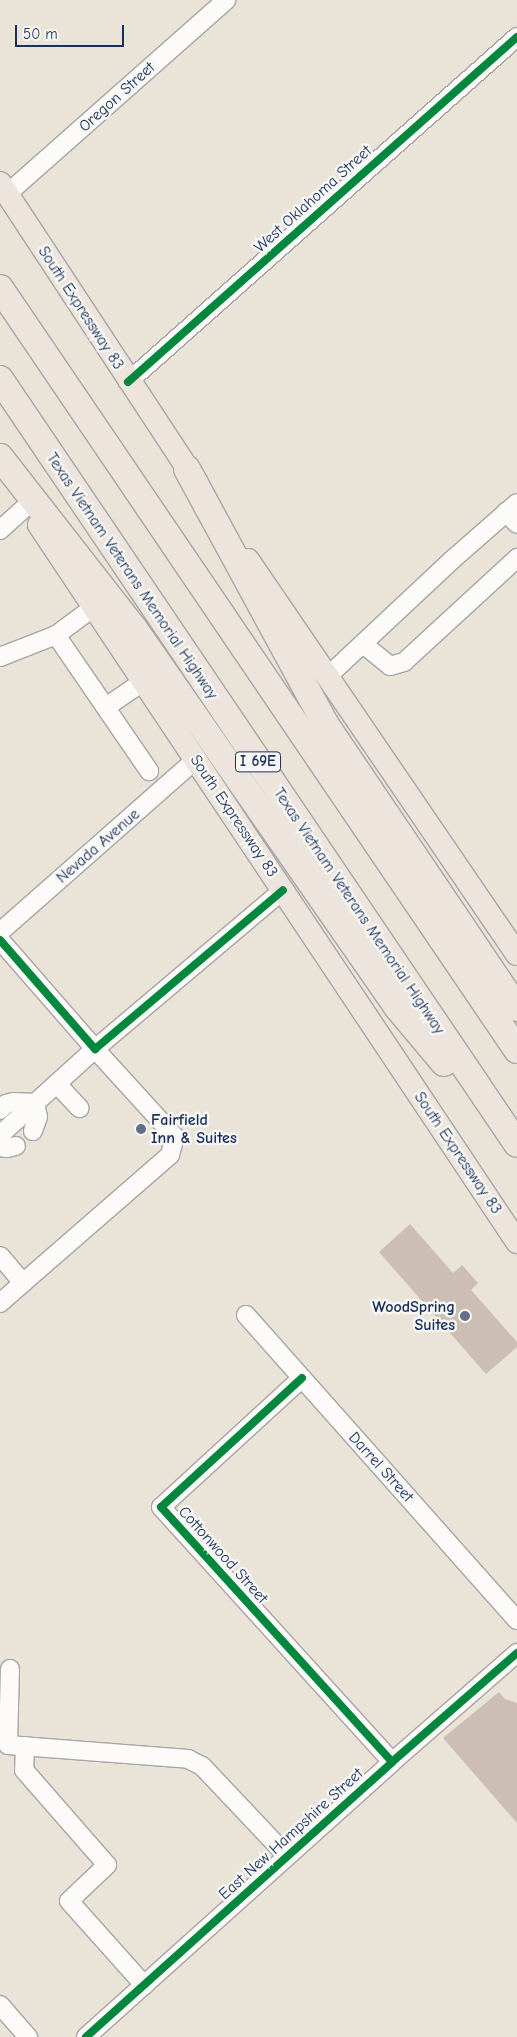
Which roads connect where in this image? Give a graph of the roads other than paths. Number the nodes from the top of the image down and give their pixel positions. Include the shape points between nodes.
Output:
1 (226, 0) edge
2 (517, 37) edge
3 (4, 189) edge
4 (0, 288) edge
5 (0, 379) edge
6 (128, 382) junction
7 (0, 457) edge
8 (0, 465) edge
9 (187, 469) junction
10 (27, 506) junction
11 (513, 513) edge
12 (0, 530) edge
13 (517, 558) edge
14 (94, 607) junction
15 (56, 635) junction
16 (363, 644) junction
17 (0, 657) edge
18 (327, 677) junction
19 (144, 682) junction
20 (106, 707) junction
21 (196, 759) junction
22 (149, 771) dead end
23 (283, 890) junction
24 (0, 932) edge
25 (0, 940) edge
26 (517, 954) edge
27 (517, 1008) edge
28 (95, 1049) junction
29 (517, 1050) edge
30 (57, 1084) junction
31 (35, 1104) junction
32 (79, 1108) dead end
33 (0, 1110) edge
34 (33, 1131) dead end
35 (0, 1135) edge
36 (517, 1144) edge
37 (517, 1150) edge
38 (517, 1242) edge
39 (0, 1256) edge
40 (23, 1283) junction
41 (0, 1303) edge
42 (246, 1315) dead end
43 (302, 1378) junction
44 (517, 1620) edge
45 (517, 1653) edge
46 (10, 1669) dead end
47 (25, 1746) junction
48 (392, 1762) junction
49 (287, 1856) junction
50 (144, 1985) junction
51 (0, 2005) edge
52 (28, 2037) edge
53 (86, 2037) edge

1 - 3 street, Oregon Street
2 - 6 street, West Oklahoma Street
3 - 6 main road, South Expressway 83
4 - 29 highway
5 - 36 highway, Texas Vietnam Veterans Memorial Highway / I 69E
6 - 9 main road, South Expressway 83
7 - 37 highway via 133,627 397,1006
8 - 10 main road, South Expressway 83
9 - 18 main road, South Expressway 83
9 - 27 highway via 326,725
10 - 12 street
10 - 14 main road, South Expressway 83
11 - 16 street via 452,560
13 - 16 street via 404,662 390,666
14 - 15 street
14 - 19 main road, South Expressway 83
15 - 17 street
15 - 20 street
16 - 18 street
18 - 26 main road, South Expressway 83
19 - 20 street
19 - 21 main road, South Expressway 83
20 - 22 street
21 - 23 main road, South Expressway 83
21 - 24 street, Nevada Avenue
23 - 28 street
23 - 38 main road, South Expressway 83
25 - 28 street
28 - 30 street
28 - 40 street via 175,1137 170,1155
30 - 31 street
30 - 32 street
31 - 33 street via 14,1102
31 - 34 street via 38,1117
31 - 35 street
39 - 40 street
40 - 41 street
42 - 43 street, Darrel Street
43 - 44 street, Darrel Street
43 - 48 street, Cottonwood Street via 161,1507
45 - 48 street, East New Hampshire Street
46 - 47 street via 8,1745
47 - 49 street via 188,1759 202,1766
47 - 50 street via 24,1770 107,1865 69,1900
48 - 49 street, East New Hampshire Street
49 - 50 street, East New Hampshire Street
50 - 53 street, East New Hampshire Street
51 - 52 street

